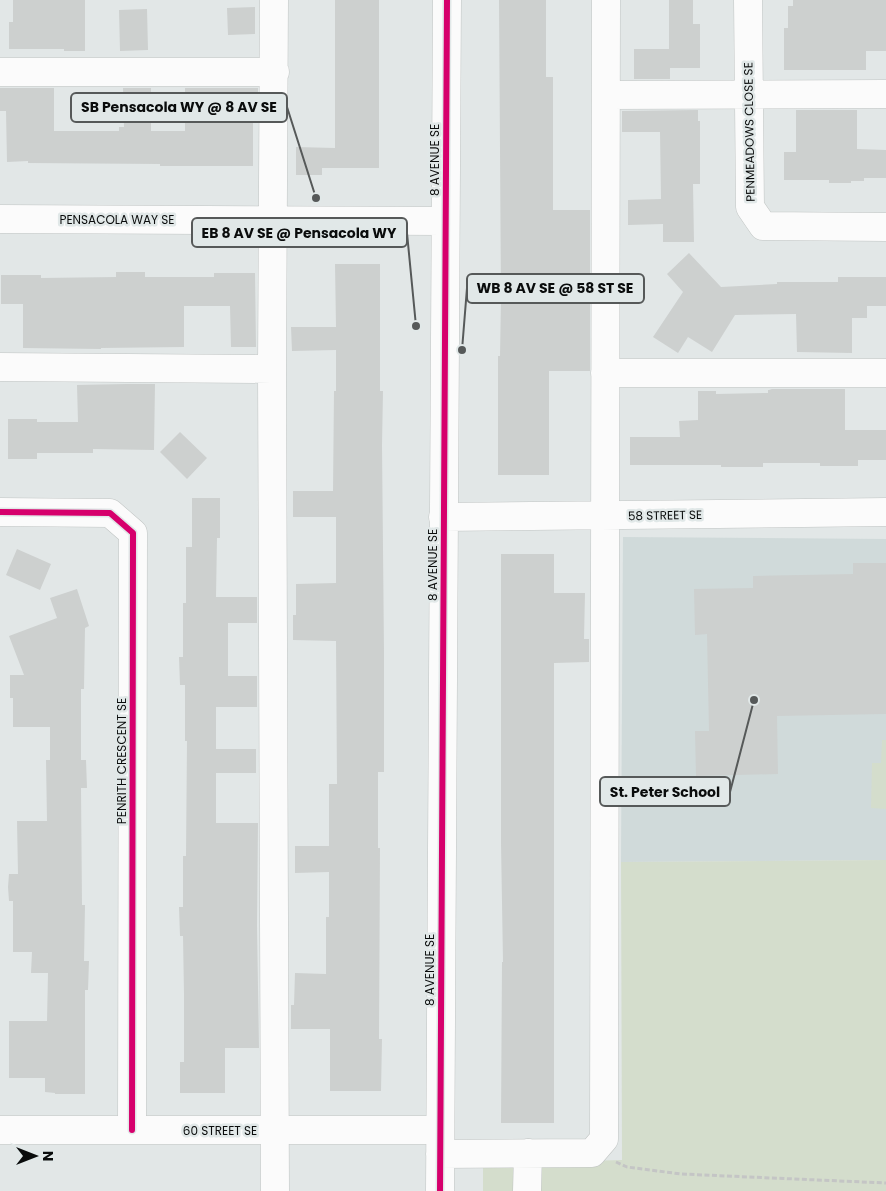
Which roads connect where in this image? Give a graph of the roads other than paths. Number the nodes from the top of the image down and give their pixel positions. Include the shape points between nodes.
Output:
1 (274, 0) edge
2 (447, 0) edge
3 (606, 0) edge
4 (748, 0) edge
5 (0, 72) edge
6 (275, 72) junction
7 (748, 94) junction
8 (886, 94) edge
9 (606, 95) junction
10 (0, 219) edge
11 (272, 220) junction
12 (445, 221) junction
13 (886, 228) edge
14 (0, 367) edge
15 (272, 369) junction
16 (886, 372) edge
17 (605, 373) junction
18 (0, 512) edge
19 (886, 512) edge
20 (606, 516) junction
21 (443, 517) junction
22 (0, 1130) edge
23 (132, 1130) junction
24 (275, 1131) junction
25 (440, 1142) junction
26 (528, 1153) junction
27 (275, 1191) edge
28 (440, 1191) edge
29 (527, 1191) edge

1 - 6 street
2 - 12 street, 8 AVENUE SE
3 - 9 street
4 - 7 street, PENMEADOWS CLOSE SE
5 - 6 street
6 - 11 street
7 - 8 street
7 - 9 street
7 - 13 street, PENMEADOWS CLOSE SE via 750,207 762,226
9 - 17 street
10 - 11 street, PENSACOLA WAY SE
11 - 12 street, PENSACOLA WAY SE
11 - 15 street
12 - 21 street, 8 AVENUE SE
14 - 15 street
15 - 24 street
16 - 17 street
17 - 20 street
18 - 23 street, PENRITH CRESCENT SE via 110,513 133,534
19 - 20 street, 58 STREET SE
20 - 21 street, 58 STREET SE
20 - 26 street, 60 STREET SE via 604,1139 592,1153
21 - 25 street, 8 AVENUE SE
22 - 23 street, 60 STREET SE
23 - 24 street, 60 STREET SE
24 - 25 street, 60 STREET SE
24 - 27 street
25 - 26 street, 60 STREET SE
25 - 28 street, 8 AVENUE SE
26 - 29 street

